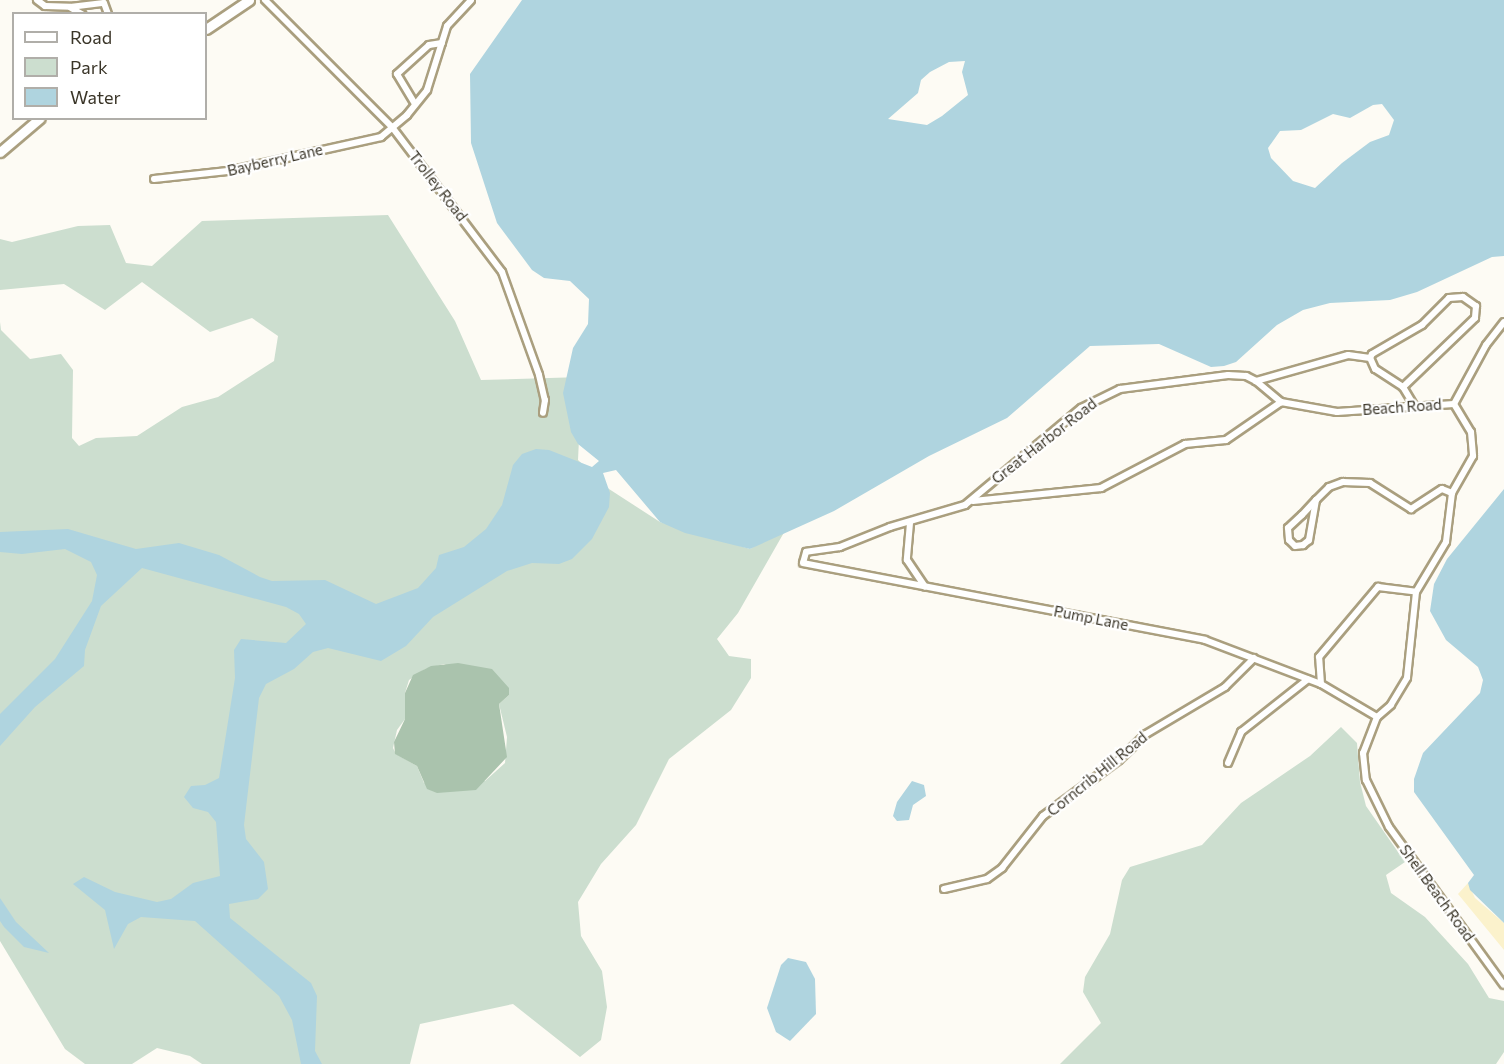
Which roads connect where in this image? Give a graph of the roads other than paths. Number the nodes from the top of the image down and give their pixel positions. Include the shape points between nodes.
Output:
1 (37, 0) edge
2 (249, 0) edge
3 (265, 0) edge
4 (471, 0) edge
5 (70, 7) junction
6 (79, 12) edge
7 (107, 12) edge
8 (207, 28) edge
9 (441, 43) junction
10 (416, 104) junction
11 (38, 120) edge
12 (392, 127) junction
13 (0, 152) edge
14 (154, 179) dead end
15 (1504, 322) edge
16 (1370, 358) junction
17 (1256, 381) junction
18 (1403, 387) junction
19 (1281, 402) junction
20 (1454, 404) junction
21 (1414, 405) junction
22 (543, 413) dead end
23 (1452, 493) junction
24 (1316, 500) junction
25 (971, 501) junction
26 (910, 523) junction
27 (806, 552) joint
28 (925, 587) junction
29 (1416, 592) junction
30 (1254, 658) junction
31 (1308, 679) junction
32 (1321, 684) junction
33 (1377, 717) junction
34 (1228, 763) dead end
35 (1372, 799) joint
36 (944, 889) dead end
37 (1504, 985) edge

1 - 5 street via 45,6
2 - 8 street
3 - 12 street, Trolley Road
4 - 9 street, Bayberry Lane via 452,19
5 - 6 street
5 - 7 street via 104,3
9 - 10 street, Bayberry Lane via 430,83
9 - 10 street via 429,45 397,74
10 - 12 street, Bayberry Lane
11 - 13 street
12 - 14 street, Bayberry Lane via 381,137 228,171
12 - 22 street, Trolley Road via 502,272 539,375 545,400
15 - 20 street via 1486,345
16 - 17 street, Great Harbor Road via 1348,355
16 - 18 street via 1375,369
16 - 18 street via 1422,325 1449,298 1472,302 1475,318
17 - 19 street
17 - 25 street, Great Harbor Road via 1246,376 1205,377 1120,389 1099,397
18 - 21 street
19 - 21 street, Beach Road via 1337,412
19 - 25 street via 1226,440 1185,444 1101,488
20 - 21 street, Beach Road
20 - 23 street, Beach Road via 1473,441 1473,456
23 - 24 street via 1442,489 1411,509 1380,487 1357,481 1329,487
23 - 29 street, Beach Road via 1446,542
24 - 24 street via 1288,528 1294,546 1309,540
25 - 26 street, Great Harbor Road
26 - 27 street, Great Harbor Road via 840,547
26 - 28 street via 907,560
27 - 28 street, Pump Lane via 802,563
28 - 30 street, Pump Lane via 1205,640
29 - 32 street via 1378,587 1323,650 1319,663
29 - 33 street, Beach Road via 1407,678 1391,705
30 - 31 street, Pump Lane
30 - 36 street, Corncrib Hill Road via 1225,687 1146,734 1119,760 1043,816 1002,868 987,879
31 - 32 street, Pump Lane
31 - 34 street via 1241,732
32 - 33 street, Pump Lane
33 - 35 street, Beach Road via 1363,753
35 - 37 street, Shell Beach Road

